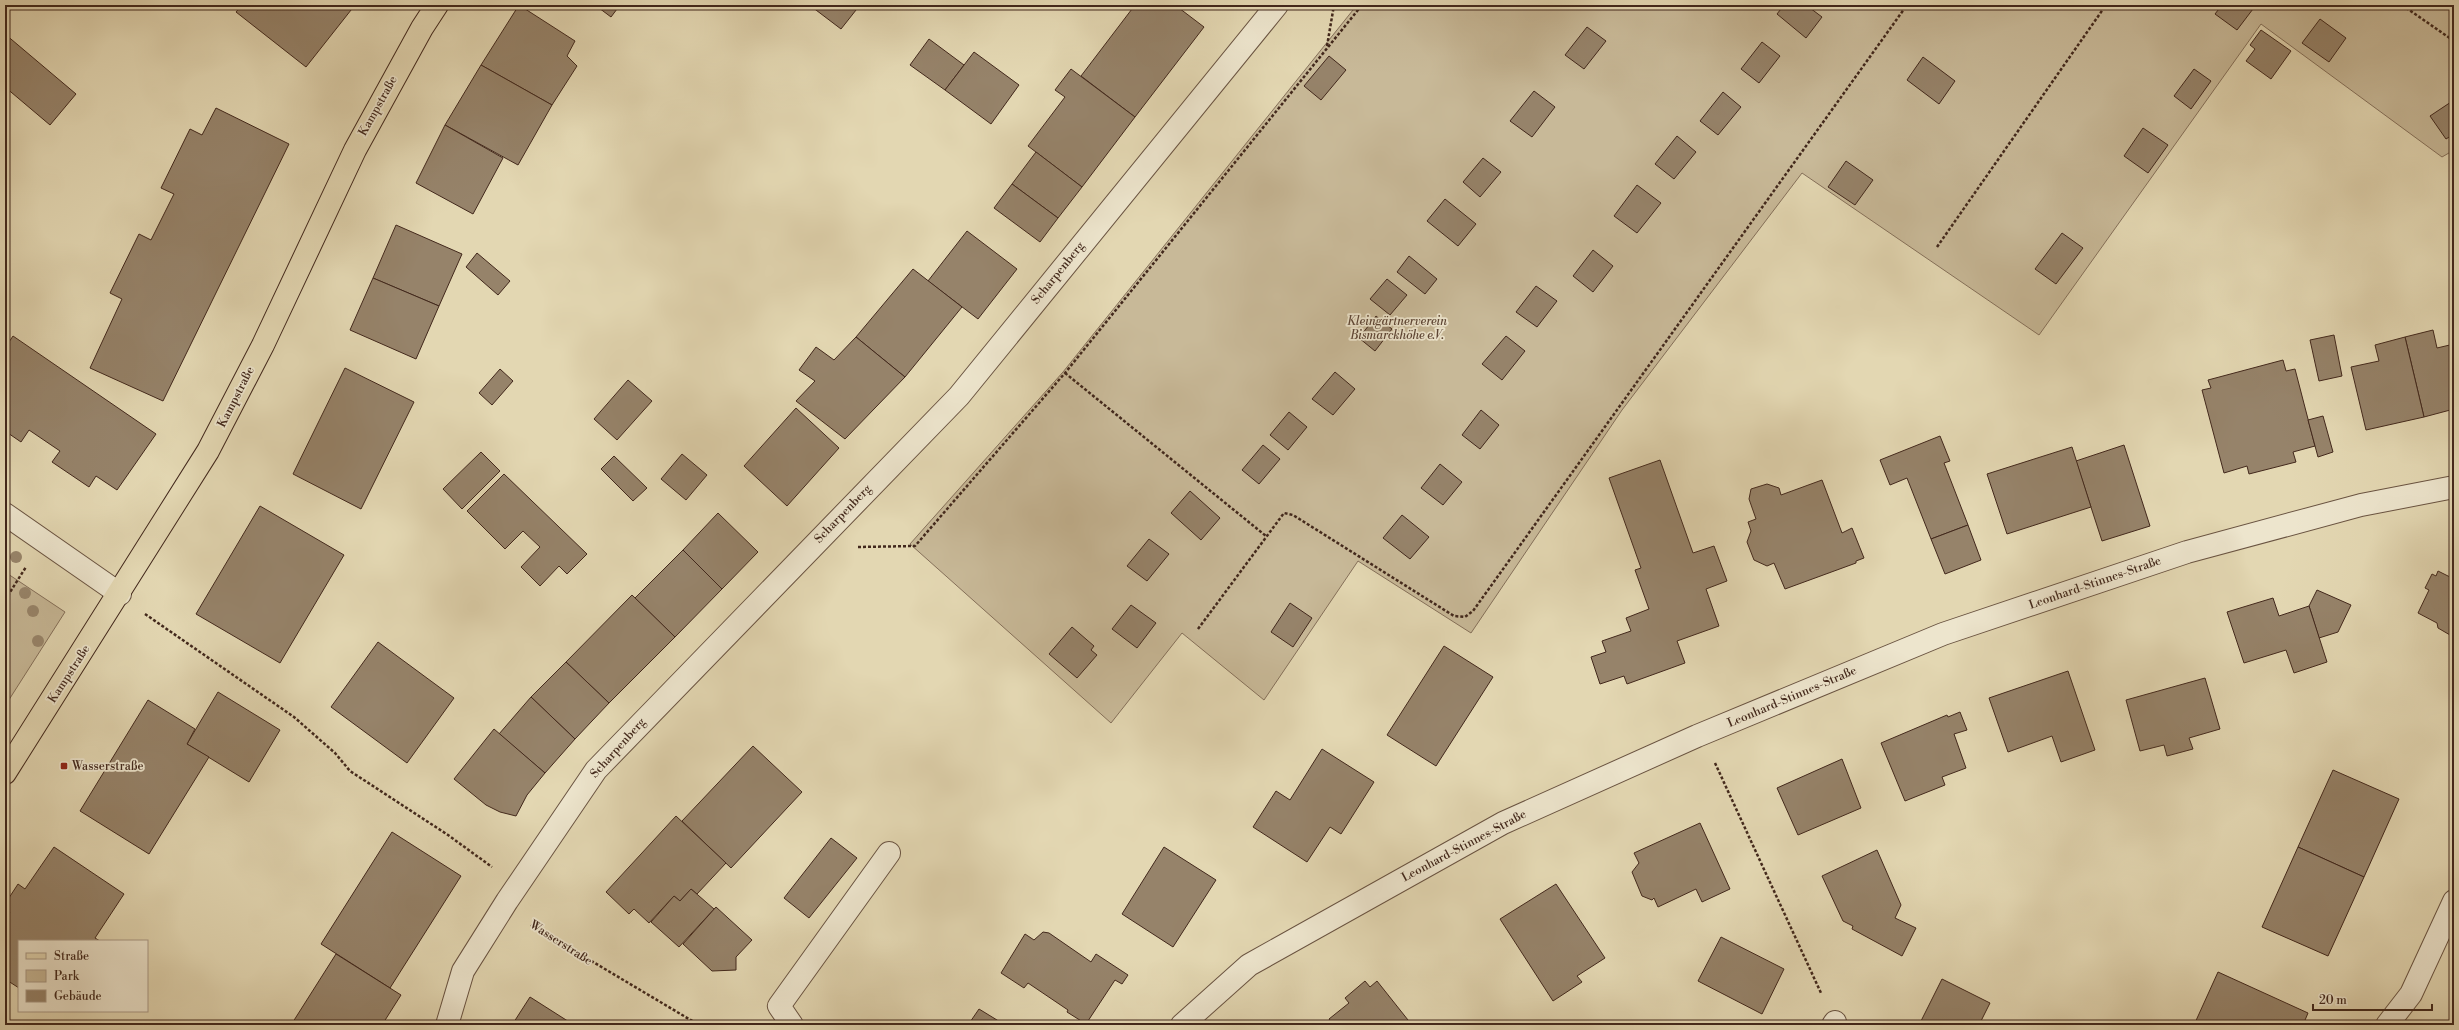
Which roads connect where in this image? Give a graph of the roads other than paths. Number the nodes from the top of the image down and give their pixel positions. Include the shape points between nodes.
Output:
1 (437, 5) edge
2 (1266, 10) edge
3 (2454, 487) edge
4 (5, 514) edge
5 (120, 594) junction
6 (5, 773) edge
7 (889, 853) dead end
8 (2454, 901) edge
9 (447, 1025) edge
10 (792, 1025) edge
11 (1182, 1025) edge
12 (2387, 1025) edge

1 - 5 main road, Kampstraße via 354,150 263,345 208,451
2 - 9 street, Scharpenberg via 958,396 596,770 463,971
3 - 11 street, Leonhard-Stinnes-Straße via 2361,505 2188,552 1943,634 1697,736 1496,827 1249,965
4 - 5 street
5 - 6 main road, Kampstraße
7 - 10 street via 779,1006
8 - 12 street via 2411,994

